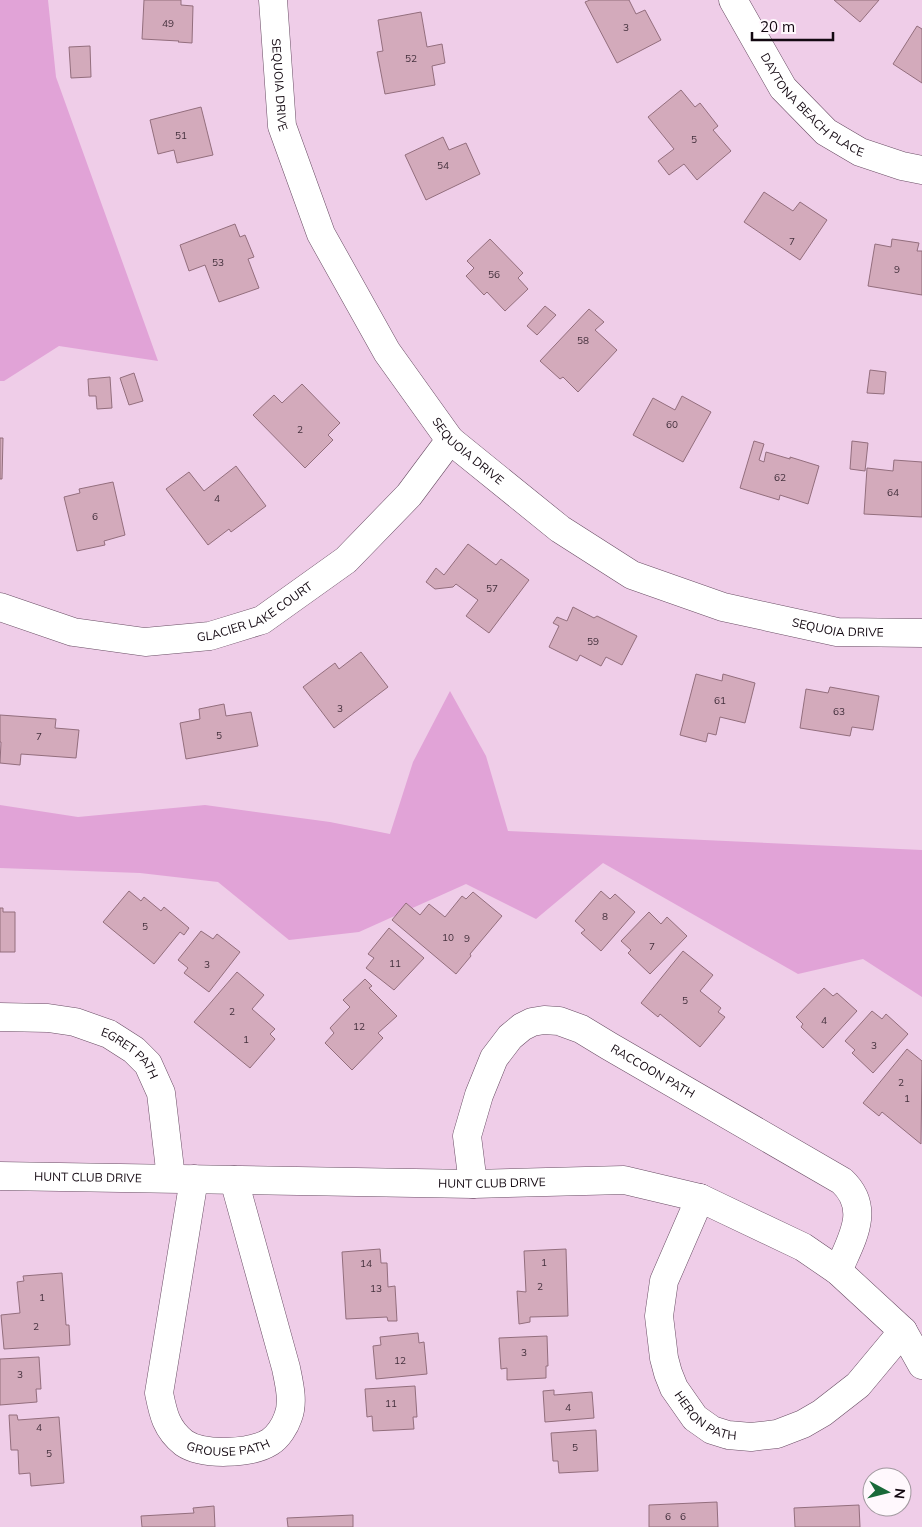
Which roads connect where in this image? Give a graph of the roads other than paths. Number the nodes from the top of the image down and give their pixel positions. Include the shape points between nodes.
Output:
1 (273, 0) edge
2 (733, 0) edge
3 (922, 170) edge
4 (450, 440) junction
5 (0, 607) edge
6 (922, 633) edge
7 (0, 1017) edge
8 (0, 1176) edge
9 (182, 1179) junction
10 (234, 1180) junction
11 (473, 1184) junction
12 (700, 1198) junction
13 (838, 1271) junction
14 (903, 1331) junction
15 (922, 1365) edge

1 - 4 street, SEQUOIA DRIVE via 282,126 322,234 386,352
2 - 3 street, DAYTONA BEACH PLACE via 783,88 826,132 860,152
4 - 5 street, GLACIER LAKE COURT via 409,495 346,560 262,620 210,636 145,642 73,632
4 - 6 street, SEQUOIA DRIVE via 560,529 632,575 723,607 837,632
7 - 9 street, EGRET PATH via 76,1022 108,1034 134,1050 148,1064 162,1093
8 - 9 street, HUNT CLUB DRIVE
9 - 10 street, HUNT CLUB DRIVE
9 - 10 street, GROUSE PATH via 159,1393 163,1416 185,1444 202,1450 227,1452 257,1448 272,1442 289,1416 291,1400 286,1368
10 - 11 street, HUNT CLUB DRIVE
11 - 12 street, HUNT CLUB DRIVE via 624,1180
11 - 13 street, RACCOON PATH via 467,1136 494,1058 522,1027 544,1020 559,1021 581,1028 850,1188 858,1216
12 - 13 street, HUNT CLUB DRIVE via 803,1247
12 - 14 street, HERON PATH via 664,1281 659,1316 666,1366 674,1388 695,1418 712,1430 751,1437 777,1434 803,1424 858,1385
13 - 14 street, HUNT CLUB DRIVE
14 - 15 street, HUNT CLUB DRIVE

